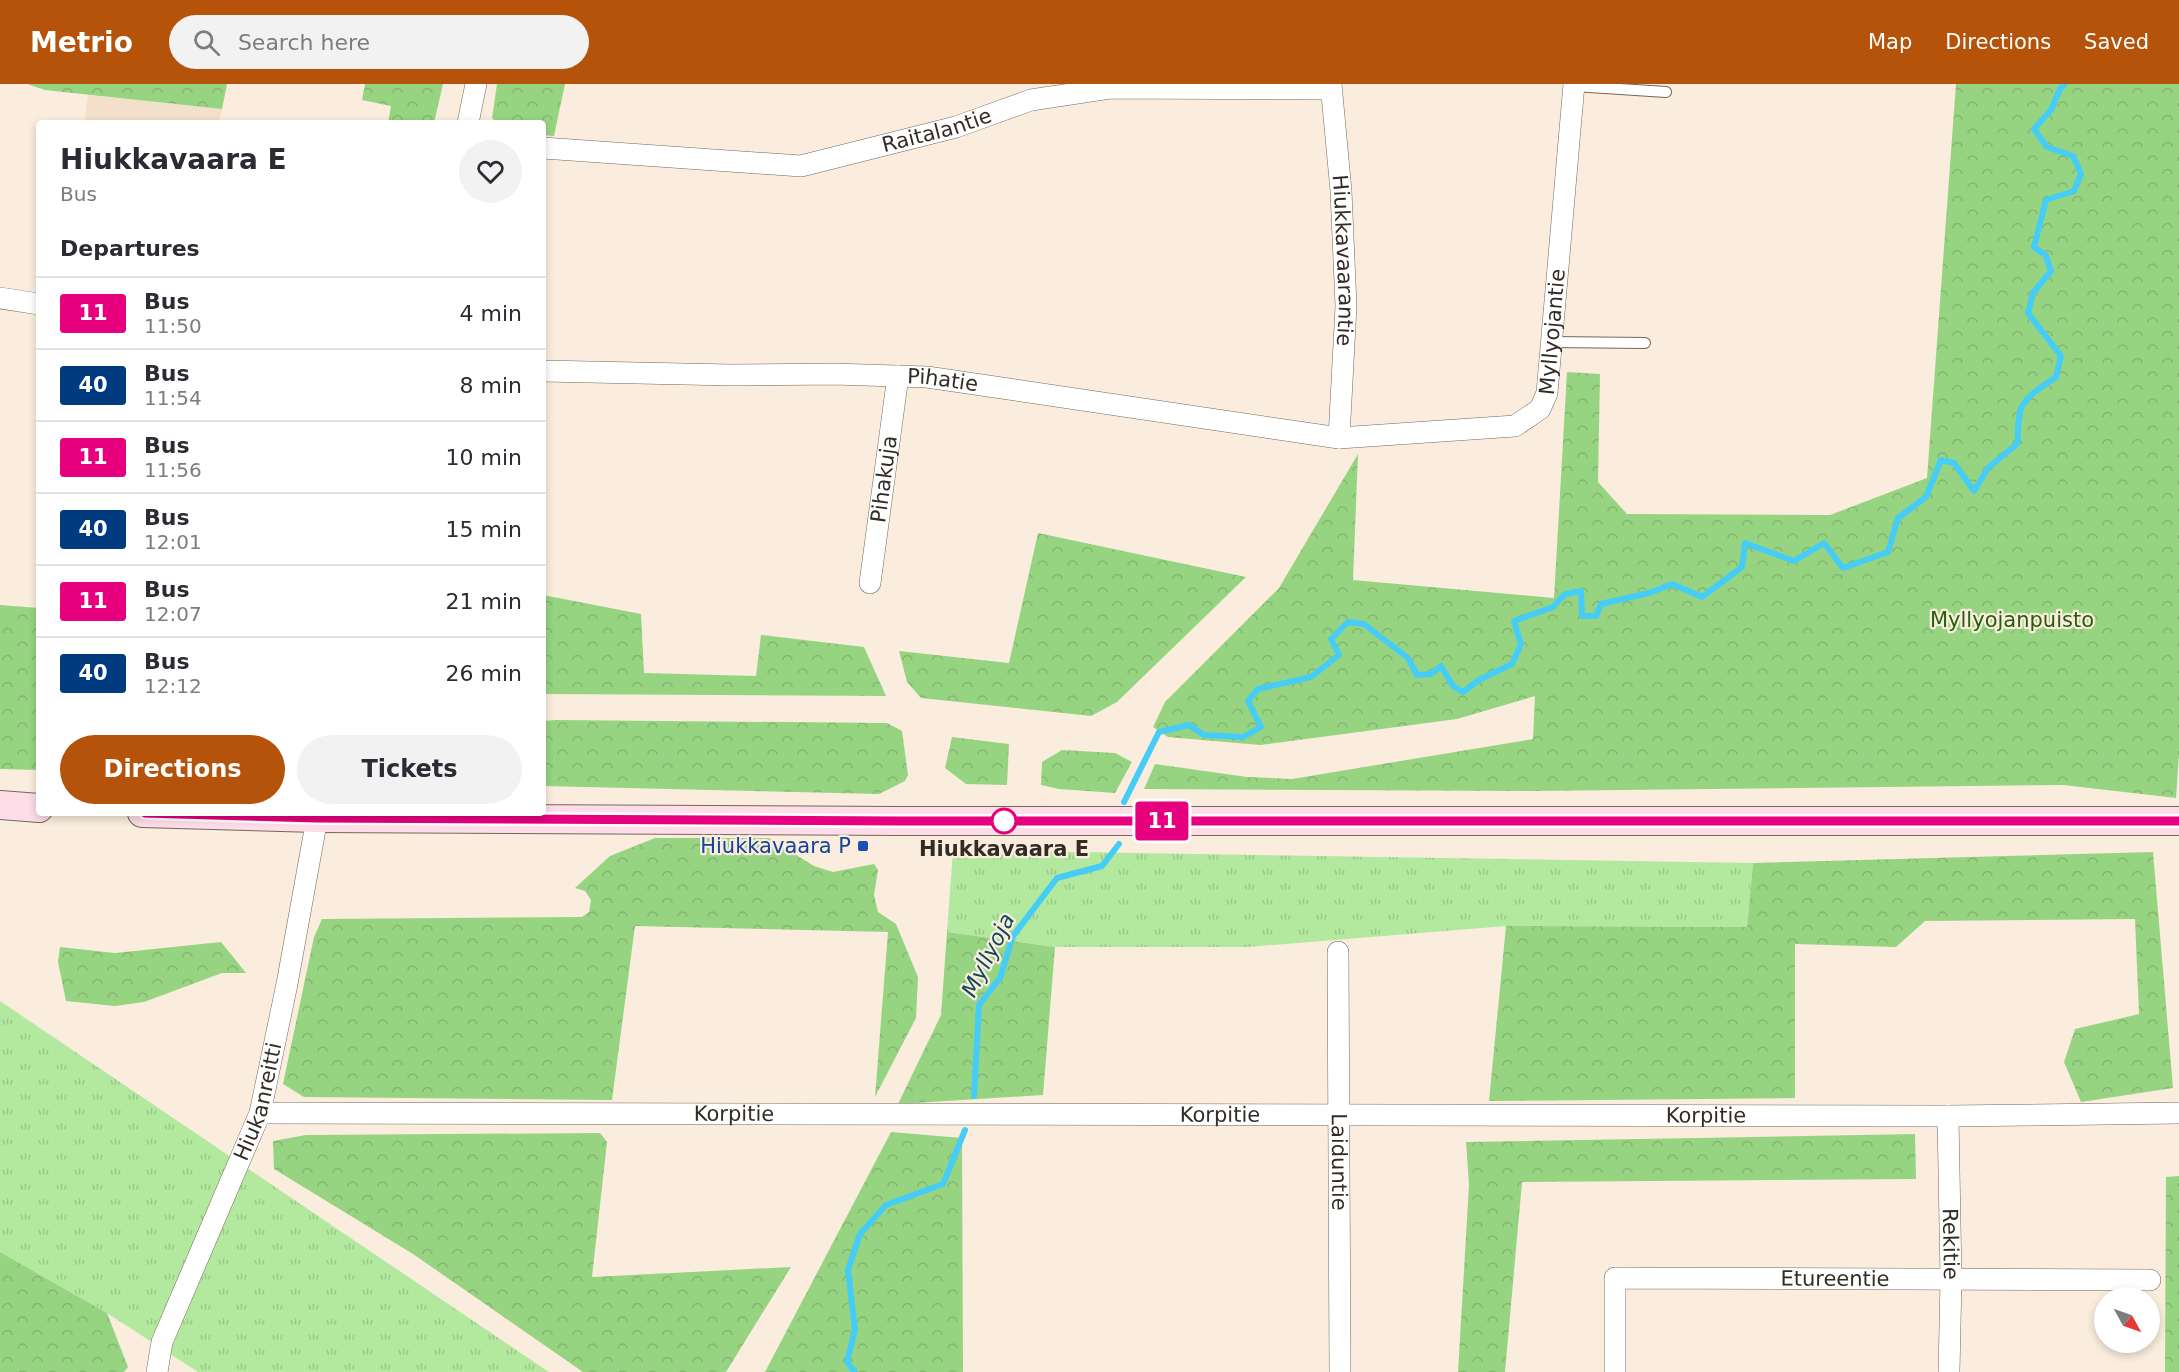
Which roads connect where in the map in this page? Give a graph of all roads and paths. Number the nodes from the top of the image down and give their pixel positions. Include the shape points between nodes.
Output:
1 (476, 84) edge
2 (1574, 85) edge
3 (1331, 86) edge
4 (1666, 92) dead end
5 (469, 120) edge
6 (546, 148) edge
7 (0, 298) edge
8 (36, 304) edge
9 (1552, 342) junction
10 (1645, 343) dead end
11 (546, 370) edge
12 (898, 376) junction
13 (1339, 438) junction
14 (870, 583) dead end
15 (0, 805) edge
16 (36, 808) edge
17 (318, 816) edge
18 (415, 816) edge
19 (2179, 821) edge
20 (1338, 952) dead end
21 (260, 1113) junction
22 (2179, 1113) edge
23 (1340, 1116) junction
24 (1948, 1116) junction
25 (1951, 1279) junction
26 (2150, 1280) dead end
27 (157, 1372) edge
28 (1340, 1372) edge
29 (1615, 1372) edge
30 (1949, 1372) edge

1 - 5 street
2 - 4 lane
2 - 9 street, Myllyojantie
3 - 6 street, Raitalantie via 1110,88 1031,100 956,127 801,166
3 - 13 street, Hiukkavaarantie via 1346,306
7 - 8 street
9 - 10 lane
9 - 13 street, Myllyojantie via 1547,393 1540,409 1515,426
11 - 12 street, Pihatie
12 - 13 street, Pihatie via 927,376
12 - 14 street, Pihakuja
15 - 16 street
17 - 21 street, Hiukanreitti
18 - 19 street via 898,821
20 - 23 street, Laiduntie
21 - 23 street, Korpitie
21 - 27 street, Hiukanreitti via 162,1342
22 - 24 street, Korpitie
23 - 24 street, Korpitie
23 - 28 street, Laiduntie
24 - 25 street, Rekitie
25 - 26 street, Etureentie
25 - 29 street, Etureentie via 1615,1278
25 - 30 street, Rekitie

